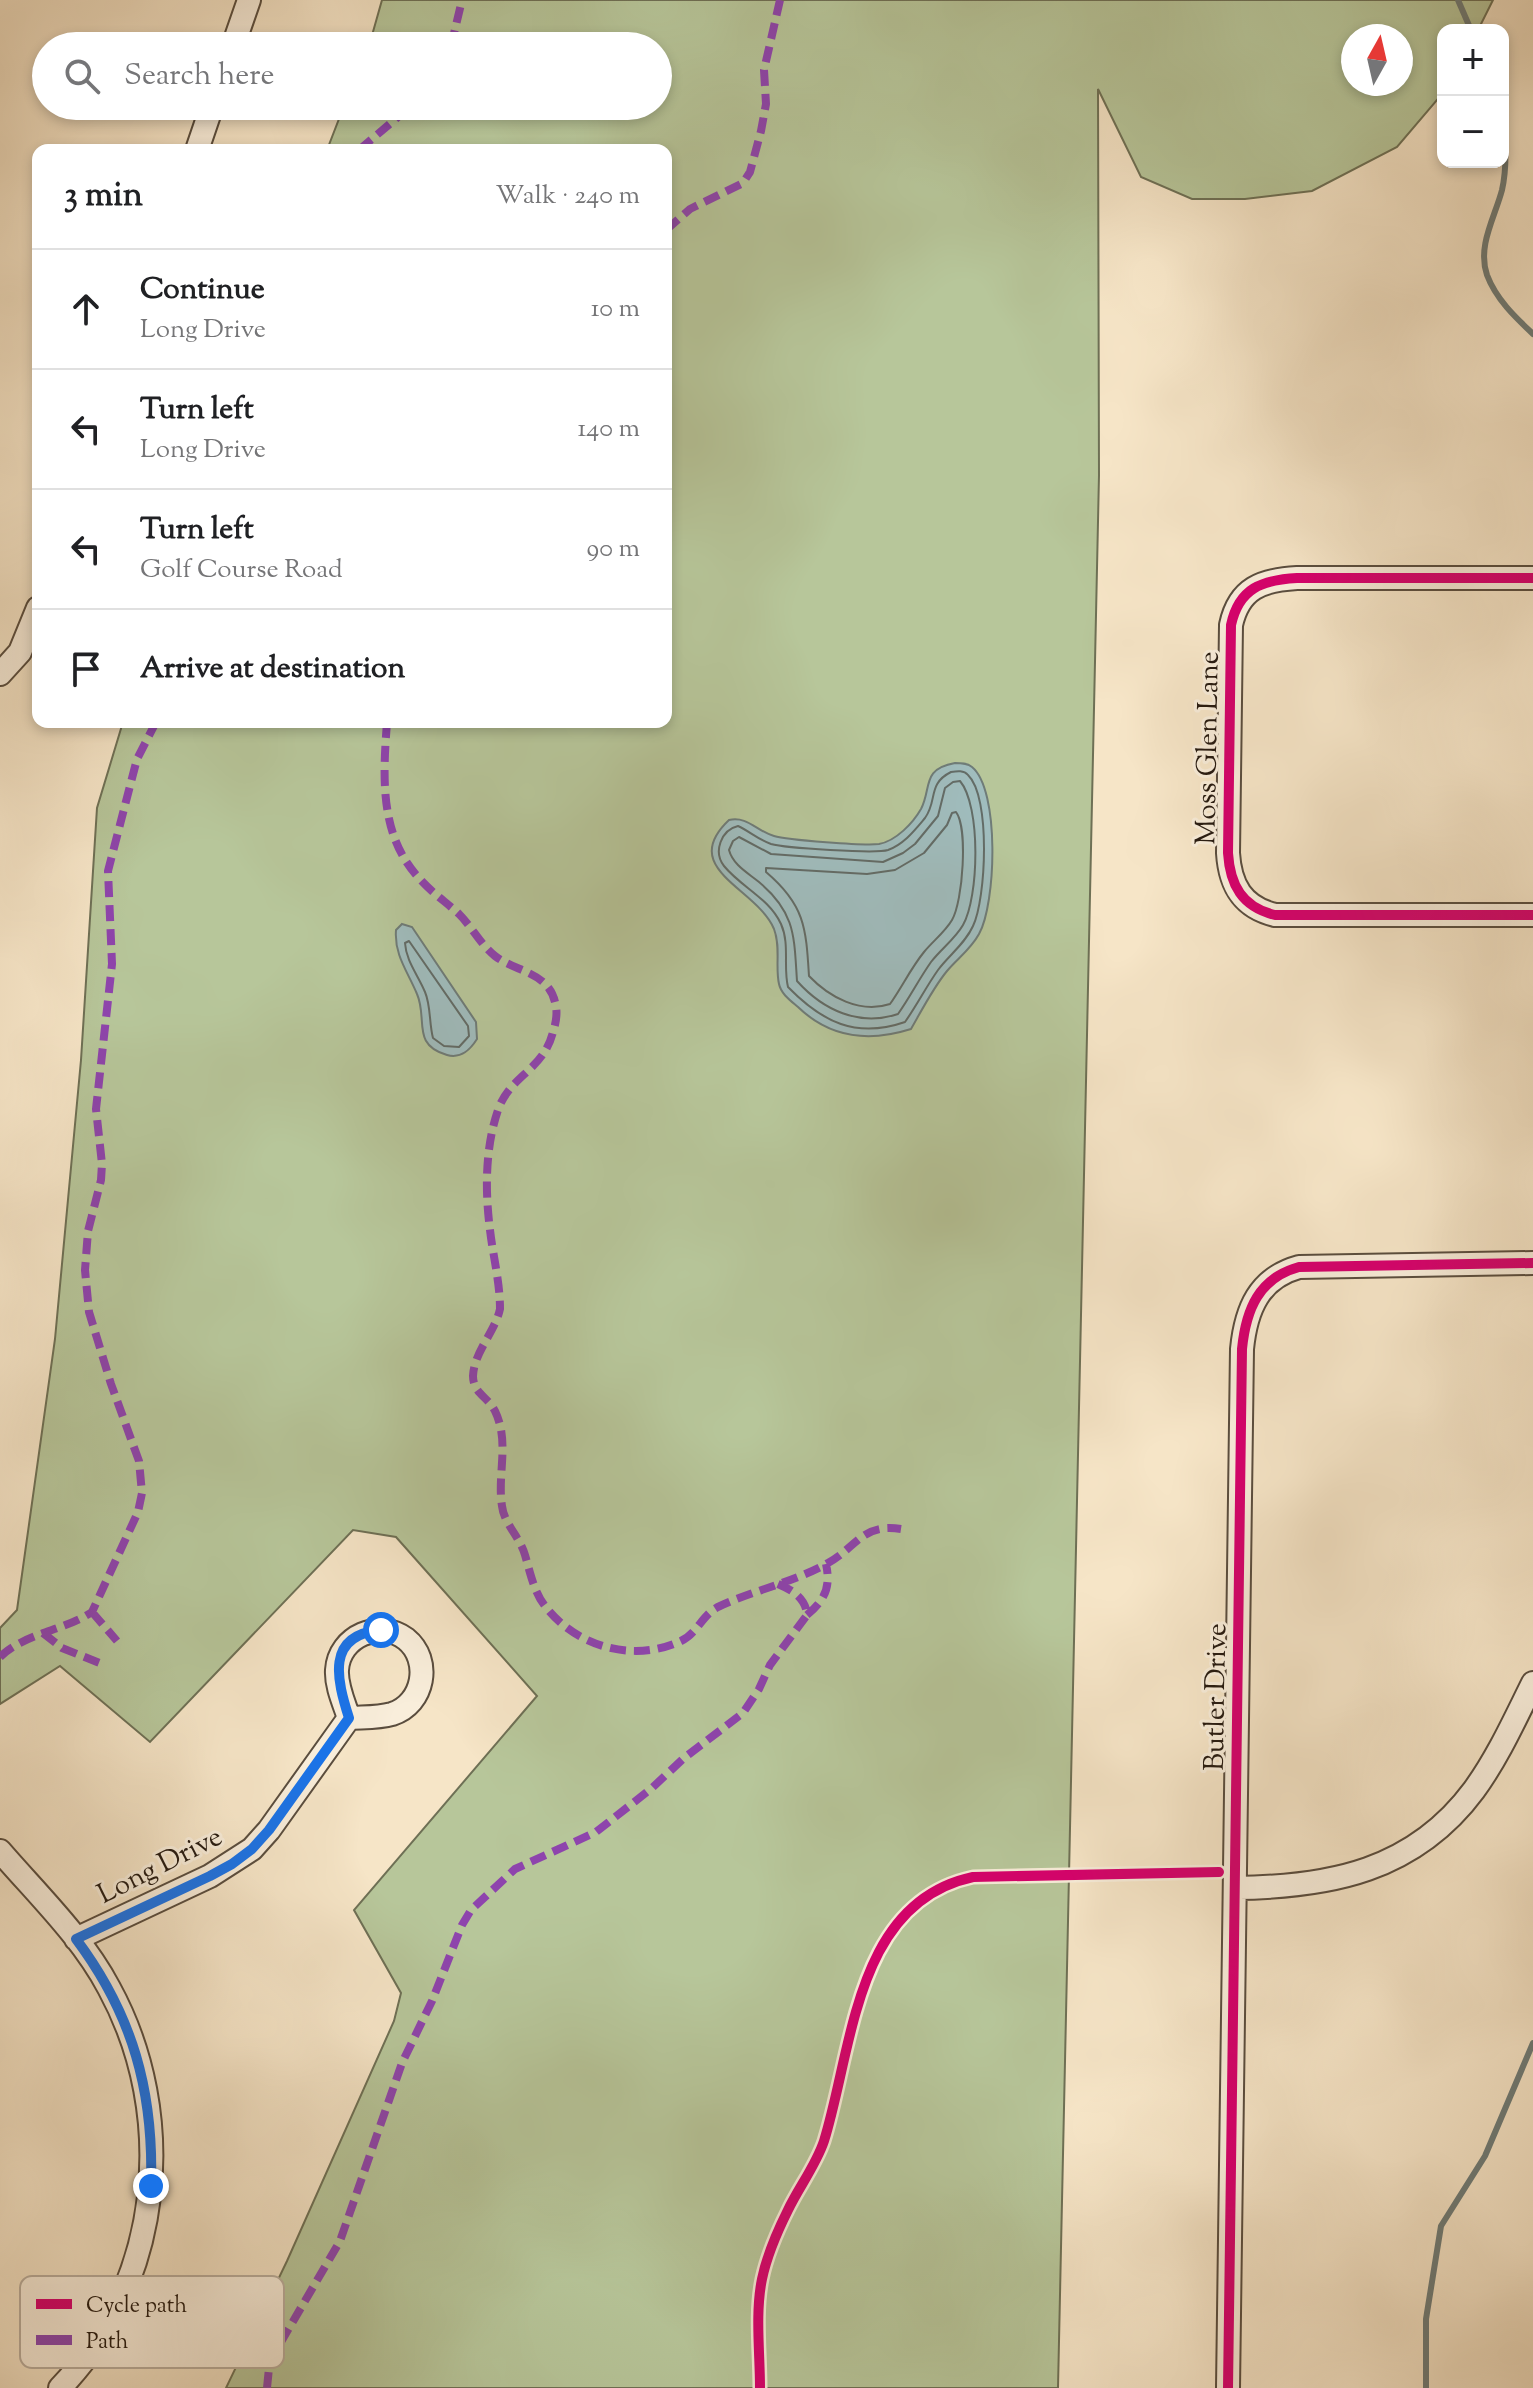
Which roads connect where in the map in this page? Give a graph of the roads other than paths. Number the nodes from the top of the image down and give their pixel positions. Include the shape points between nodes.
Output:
1 (249, 0) edge
2 (238, 32) edge
3 (207, 120) edge
4 (199, 144) edge
5 (1533, 578) edge
6 (32, 623) edge
7 (0, 674) edge
8 (1533, 915) edge
9 (1533, 1263) edge
10 (1533, 1683) edge
11 (349, 1718) junction
12 (0, 1851) edge
13 (1235, 1888) junction
14 (76, 1939) junction
15 (130, 2276) edge
16 (77, 2368) edge
17 (60, 2388) edge
18 (1228, 2388) edge

1 - 2 street
3 - 4 street
5 - 8 street, Moss Glen Lane via 1297,578 1262,583 1250,591 1234,611 1231,625 1228,853 1237,891 1254,907 1275,915
6 - 7 street via 20,652
9 - 13 street, Butler Drive via 1299,1267 1272,1278 1254,1299 1242,1349
10 - 13 street via 1473,1792 1429,1837 1355,1875 1300,1885
11 - 11 street via 391,1714 414,1698 422,1681 421,1662 406,1639 381,1630 348,1644 337,1668
11 - 14 street, Long Drive via 252,1849 210,1876
12 - 14 street
13 - 18 street, Butler Drive
14 - 15 street via 110,1989 134,2042 150,2115 151,2186
16 - 17 street

